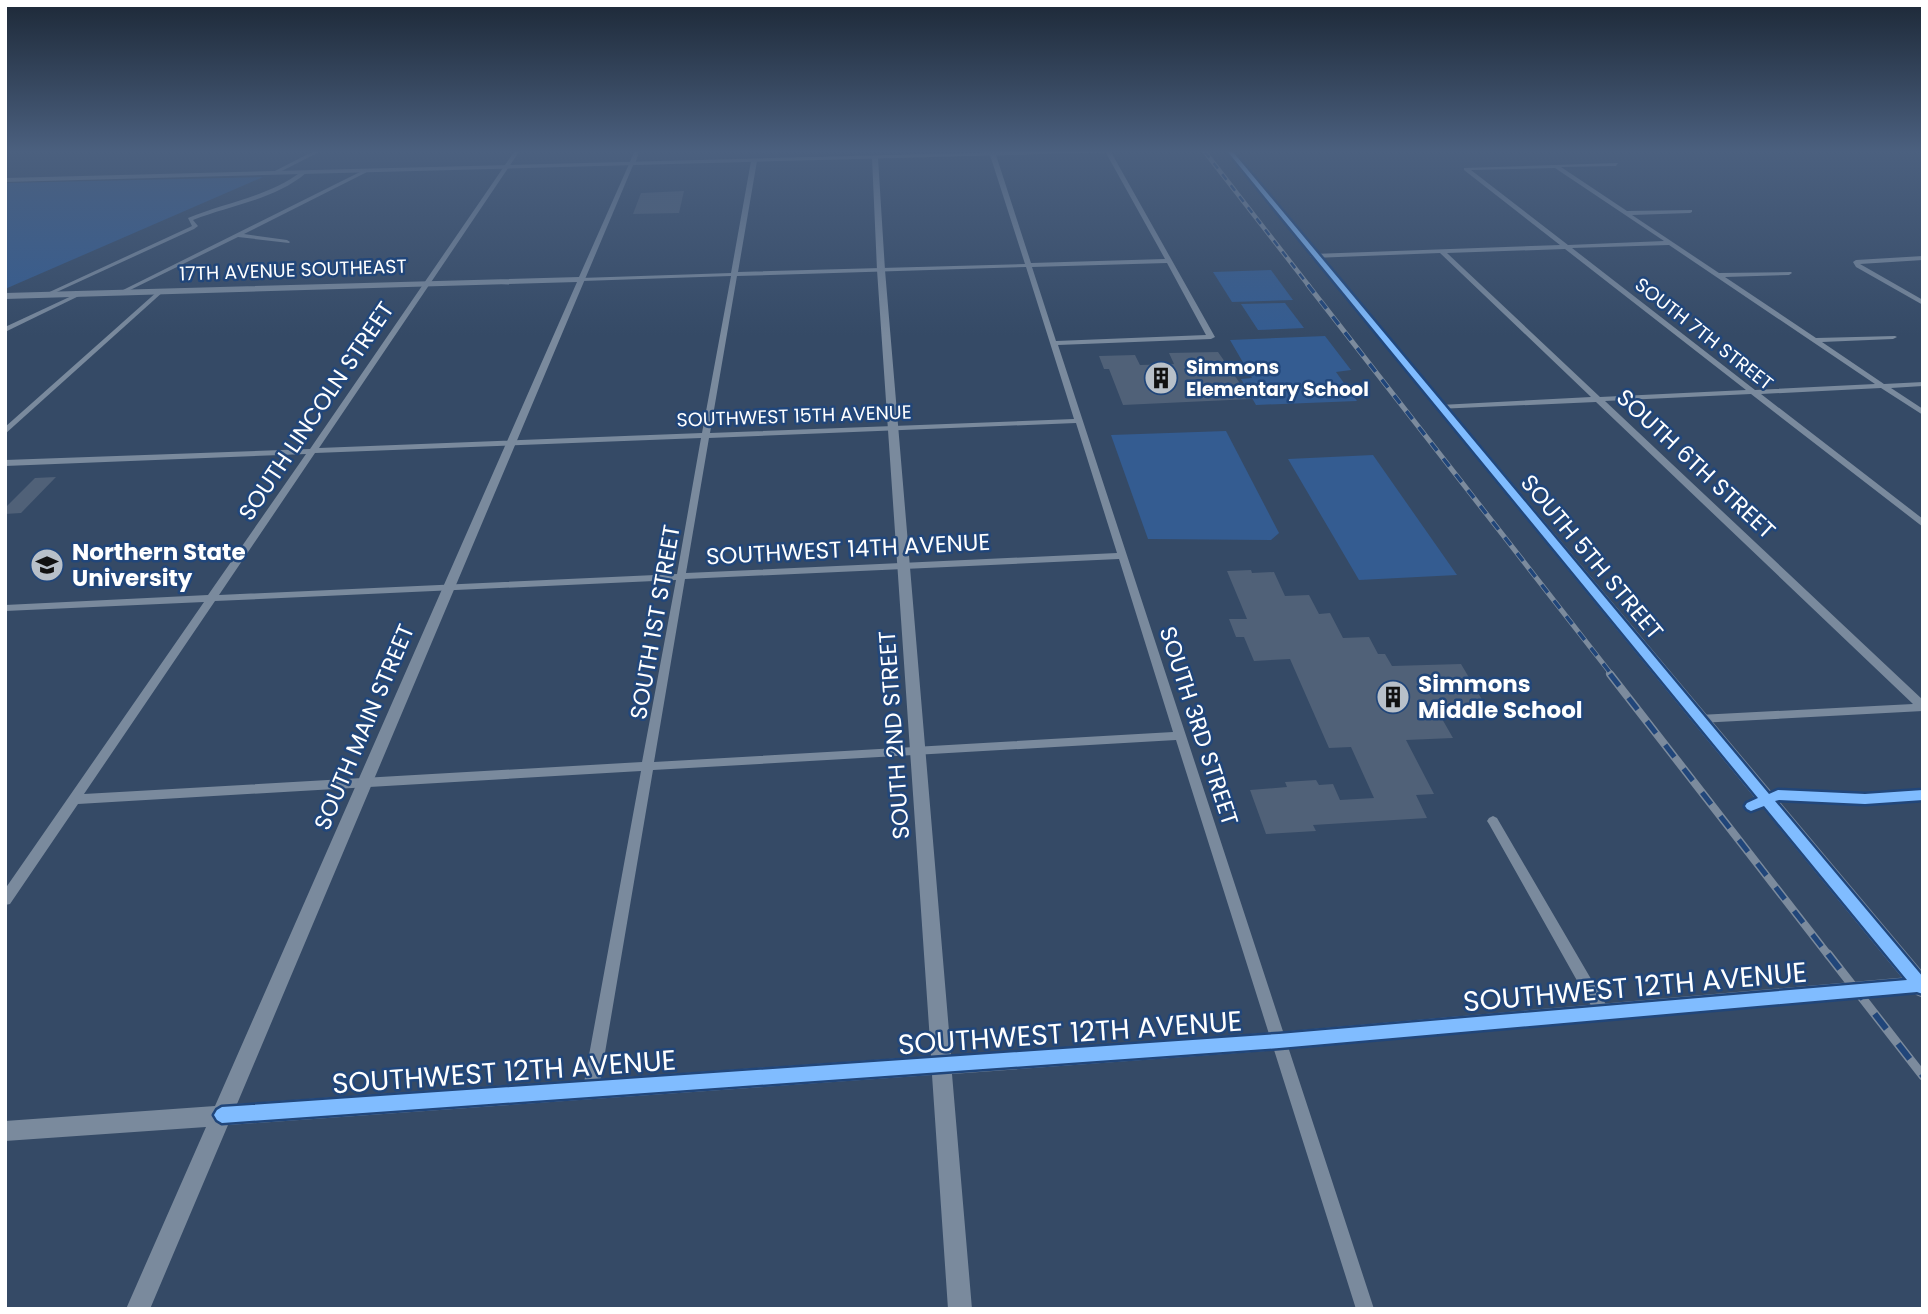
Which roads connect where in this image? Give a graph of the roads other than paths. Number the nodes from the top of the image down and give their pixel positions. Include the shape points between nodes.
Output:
1 (202, 213) edge
2 (283, 213) edge
3 (474, 213) edge
4 (610, 213) edge
5 (745, 213) edge
6 (878, 213) edge
7 (1012, 213) edge
8 (1143, 213) edge
9 (1280, 213) edge
10 (1522, 213) edge
11 (1626, 213) edge
12 (239, 236) junction
13 (287, 242) dead end
14 (1670, 243) junction
15 (1565, 247) junction
16 (1441, 251) junction
17 (1314, 256) junction
18 (1923, 258) edge
19 (1169, 261) junction
20 (1028, 265) junction
21 (881, 270) junction
22 (1789, 273) dead end
23 (735, 274) junction
24 (1718, 275) junction
25 (582, 279) junction
26 (427, 283) junction
27 (161, 291) junction
28 (122, 292) junction
29 (80, 294) junction
30 (46, 295) junction
31 (5, 296) edge
32 (1923, 303) edge
33 (5, 330) edge
34 (1893, 337) dead end
35 (1814, 340) junction
36 (1053, 343) junction
37 (1923, 384) edge
38 (1882, 386) junction
39 (1754, 392) junction
40 (1599, 400) junction
41 (1440, 407) junction
42 (1923, 413) edge
43 (1078, 421) junction
44 (894, 428) junction
45 (5, 432) edge
46 (707, 435) junction
47 (510, 444) junction
48 (312, 451) junction
49 (5, 463) edge
50 (1923, 524) edge
51 (1122, 555) junction
52 (905, 566) junction
53 (683, 575) junction
54 (449, 587) junction
55 (212, 598) junction
56 (5, 608) edge
57 (1923, 707) edge
58 (1699, 719) junction
59 (1180, 736) junction
60 (918, 751) junction
61 (649, 766) junction
62 (365, 782) junction
63 (75, 799) junction
64 (1493, 821) dead end
65 (5, 900) edge
66 (1922, 987) edge
67 (1603, 1013) junction
68 (1279, 1041) junction
69 (943, 1065) junction
70 (591, 1088) junction
71 (222, 1115) junction
72 (5, 1131) edge
73 (138, 1309) edge
74 (960, 1309) edge
75 (1365, 1309) edge

1 - 30 street via 190,219 192,228
2 - 12 street
3 - 26 street, SOUTH LINCOLN STREET
4 - 25 street, SOUTH MAIN STREET
5 - 23 street, SOUTH 1ST STREET
6 - 21 street, SOUTH 2ND STREET
7 - 20 street, SOUTH 3RD STREET
8 - 19 street
9 - 17 main road, SOUTH 5TH STREET
10 - 15 street, SOUTH 7TH STREET
11 - 14 street
12 - 13 street
12 - 28 street
14 - 15 street
14 - 24 street
15 - 16 street
15 - 39 street, SOUTH 7TH STREET
16 - 17 street
16 - 40 street, SOUTH 6TH STREET
17 - 41 main road, SOUTH 5TH STREET
18 - 32 street via 1856,262
19 - 20 street
19 - 36 street via 1211,337
20 - 21 street
20 - 36 street, SOUTH 3RD STREET
21 - 23 street
21 - 44 street, SOUTH 2ND STREET
22 - 24 street
23 - 25 street
23 - 46 street, SOUTH 1ST STREET
24 - 35 street
25 - 26 street, 17TH AVENUE SOUTHEAST
25 - 47 street, SOUTH MAIN STREET
26 - 27 street, 17TH AVENUE SOUTHEAST
26 - 48 street, SOUTH LINCOLN STREET
27 - 28 street, 17TH AVENUE SOUTHEAST
27 - 45 street
28 - 29 street, 17TH AVENUE SOUTHEAST
29 - 30 street, 17TH AVENUE SOUTHEAST
29 - 33 street
30 - 31 street, 17TH AVENUE SOUTHEAST
34 - 35 street
35 - 38 street
36 - 43 street, SOUTH 3RD STREET
37 - 38 street
38 - 39 street
38 - 42 street
39 - 40 street
39 - 50 street, SOUTH 7TH STREET
40 - 41 street
40 - 57 street, SOUTH 6TH STREET
41 - 58 main road, SOUTH 5TH STREET
43 - 44 street, SOUTHWEST 15TH AVENUE
43 - 51 street, SOUTH 3RD STREET
44 - 46 street, SOUTHWEST 15TH AVENUE
44 - 52 street, SOUTH 2ND STREET
46 - 47 street, SOUTHWEST 15TH AVENUE
46 - 53 street, SOUTH 1ST STREET
47 - 48 street, SOUTHWEST 15TH AVENUE
47 - 54 street, SOUTH MAIN STREET
48 - 49 street, SOUTHWEST 15TH AVENUE
48 - 55 street, SOUTH LINCOLN STREET
51 - 52 street, SOUTHWEST 14TH AVENUE
51 - 59 street, SOUTH 3RD STREET
52 - 53 street, SOUTHWEST 14TH AVENUE
52 - 60 street, SOUTH 2ND STREET
53 - 54 street, SOUTHWEST 14TH AVENUE
53 - 61 street, SOUTH 1ST STREET
54 - 55 street, SOUTHWEST 14TH AVENUE
54 - 62 street, SOUTH MAIN STREET
55 - 56 street, SOUTHWEST 14TH AVENUE
55 - 63 street, SOUTH LINCOLN STREET
57 - 58 street
58 - 66 main road, SOUTH 5TH STREET
59 - 60 street
59 - 68 street, SOUTH 3RD STREET
60 - 61 street
60 - 69 street, SOUTH 2ND STREET
61 - 62 street
61 - 70 street, SOUTH 1ST STREET
62 - 63 street
62 - 71 street, SOUTH MAIN STREET
63 - 65 street, SOUTH LINCOLN STREET
64 - 67 street
66 - 67 street, SOUTHWEST 12TH AVENUE
67 - 68 street, SOUTHWEST 12TH AVENUE
68 - 69 street, SOUTHWEST 12TH AVENUE
68 - 75 street, SOUTH 3RD STREET
69 - 70 street, SOUTHWEST 12TH AVENUE
69 - 74 street, SOUTH 2ND STREET
70 - 71 street, SOUTHWEST 12TH AVENUE
71 - 72 street, SOUTHWEST 12TH AVENUE
71 - 73 street, SOUTH MAIN STREET

